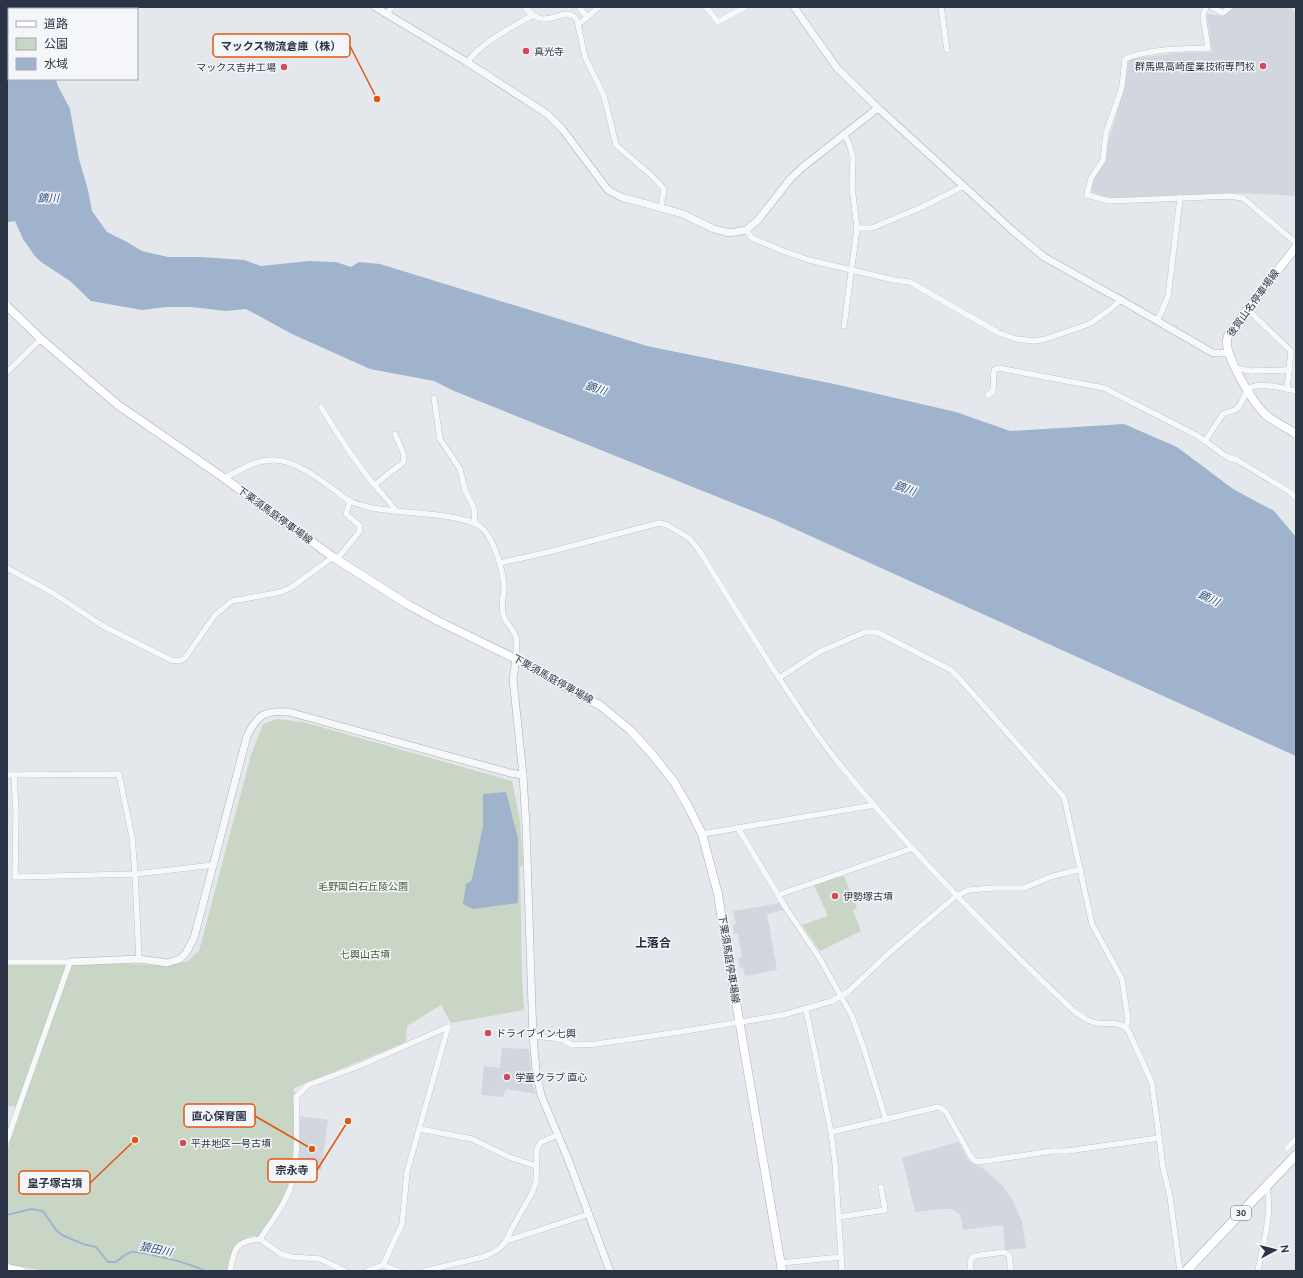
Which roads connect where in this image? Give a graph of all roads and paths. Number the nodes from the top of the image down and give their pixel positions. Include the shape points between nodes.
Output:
1 (375, 7) edge
2 (392, 7) edge
3 (525, 7) edge
4 (579, 7) edge
5 (598, 7) edge
6 (706, 7) edge
7 (745, 7) edge
8 (794, 7) edge
9 (941, 7) edge
10 (1206, 7) edge
11 (1212, 7) edge
12 (1230, 7) edge
13 (387, 14) junction
14 (533, 15) junction
15 (588, 17) junction
16 (579, 24) junction
17 (947, 50) dead end
18 (467, 62) junction
19 (878, 108) junction
20 (844, 134) junction
21 (964, 186) junction
22 (1180, 198) junction
23 (661, 207) junction
24 (857, 228) junction
25 (746, 230) junction
26 (1296, 243) edge
27 (1296, 246) edge
28 (852, 270) junction
29 (1121, 300) junction
30 (7, 306) edge
31 (1247, 309) junction
32 (1157, 321) junction
33 (844, 326) dead end
34 (42, 339) junction
35 (1228, 353) junction
36 (1236, 368) junction
37 (1289, 370) junction
38 (7, 372) edge
39 (1287, 389) junction
40 (1248, 391) junction
41 (1296, 391) edge
42 (988, 395) dead end
43 (434, 398) dead end
44 (321, 407) dead end
45 (1296, 432) edge
46 (395, 434) dead end
47 (1205, 441) junction
48 (224, 478) junction
49 (375, 485) junction
50 (1296, 498) edge
51 (350, 501) junction
52 (396, 511) junction
53 (475, 523) junction
54 (335, 558) junction
55 (500, 563) junction
56 (7, 568) edge
57 (516, 659) junction
58 (779, 678) junction
59 (14, 775) junction
60 (523, 775) junction
61 (7, 776) edge
62 (875, 805) junction
63 (738, 828) junction
64 (702, 834) junction
65 (913, 848) junction
66 (214, 865) junction
67 (1081, 869) junction
68 (136, 874) junction
69 (778, 895) junction
70 (956, 896) junction
71 (139, 959) junction
72 (7, 962) edge
73 (70, 962) junction
74 (841, 997) junction
75 (806, 1009) junction
76 (739, 1023) junction
77 (1126, 1027) junction
78 (533, 1036) junction
79 (886, 1120) junction
80 (420, 1129) junction
81 (831, 1132) junction
82 (558, 1135) junction
83 (1159, 1138) junction
84 (1296, 1139) edge
85 (7, 1140) edge
86 (1287, 1148) dead end
87 (1296, 1155) edge
88 (536, 1166) junction
89 (881, 1186) dead end
90 (1266, 1187) junction
91 (588, 1214) junction
92 (838, 1217) junction
93 (260, 1239) junction
94 (506, 1241) junction
95 (841, 1257) junction
96 (383, 1265) junction
97 (781, 1267) edge
98 (7, 1268) edge
99 (22, 1271) edge
100 (230, 1271) edge
101 (345, 1271) edge
102 (368, 1271) edge
103 (399, 1271) edge
104 (425, 1271) edge
105 (610, 1271) edge
106 (842, 1271) edge
107 (971, 1271) edge
108 (1011, 1271) edge
109 (1180, 1271) edge
110 (1186, 1271) edge
111 (1258, 1271) edge

1 - 13 street
2 - 13 street
3 - 14 street
4 - 15 street
5 - 15 street
6 - 7 street via 718,22
8 - 19 street via 837,68
9 - 17 street
10 - 22 street via 1203,16 1208,48 1135,55 1125,59 1122,87 1106,133 1103,160 1091,178 1087,195 1109,201
11 - 12 street via 1223,13
13 - 18 street
14 - 16 street via 547,20 569,14 574,16
14 - 18 street via 494,38 476,51
15 - 16 street
16 - 23 street via 585,57 604,96 616,146 664,189
18 - 23 street via 547,114 563,130 608,190 621,197
19 - 20 street
19 - 21 street
20 - 24 street via 853,158 852,187
20 - 25 street via 795,174 758,220
21 - 24 street via 872,228
21 - 29 street via 1044,257
22 - 26 street via 1243,198
22 - 32 street via 1168,297
23 - 25 street via 714,229 730,233
24 - 28 street
25 - 28 street via 752,238 783,251
27 - 31 main road, 後賀山名停車場線
28 - 29 street via 910,282 999,333 1022,340 1046,339 1090,324
28 - 33 street
29 - 32 street
30 - 34 main road, 下栗須馬庭停車場線
31 - 35 main road, 後賀山名停車場線 via 1229,333
31 - 37 street via 1291,351
32 - 35 street via 1213,354
34 - 38 street
34 - 48 main road, 下栗須馬庭停車場線 via 118,405
35 - 36 main road
36 - 37 street via 1250,371
36 - 40 main road
37 - 39 street
39 - 40 street via 1253,386
39 - 41 street
40 - 45 main road via 1266,415
40 - 47 street via 1234,411 1222,414
42 - 47 street via 992,391 994,370 998,368 1104,388
43 - 53 street via 440,439 460,469 465,490 474,508
44 - 49 street via 343,444
46 - 49 street via 404,455 403,463
47 - 50 street via 1227,458 1237,460
48 - 51 street via 263,460 275,460 290,463 315,476
48 - 54 main road, 下栗須馬庭停車場線
49 - 52 street
51 - 52 street
51 - 54 street via 346,514 359,525 360,531
52 - 53 street via 437,515
53 - 55 street via 489,536
54 - 56 street via 281,592 232,601 215,616 185,658 177,661 103,626 53,593
54 - 57 main road, 下栗須馬庭停車場線 via 438,621
55 - 57 street via 504,584 503,616 516,638
55 - 58 street via 659,523 667,525 689,538 699,550
57 - 60 street via 513,679
57 - 64 main road, 下栗須馬庭停車場線 via 601,706 630,730 674,782
58 - 62 street via 836,760
58 - 67 street via 819,652 865,632 877,632 951,670 1062,796 1067,807
59 - 61 street
59 - 68 street via 118,774 132,837
59 - 68 street via 15,877
60 - 66 street via 289,712 276,711 264,714 254,723 248,736
60 - 78 street
62 - 63 street
62 - 65 street
63 - 64 street
63 - 69 street
64 - 76 main road, 下栗須馬庭停車場線 via 718,894
65 - 69 street
65 - 70 street
66 - 68 street
66 - 71 street via 194,938 186,953 180,959 167,963
67 - 70 street via 1024,888 977,889
67 - 77 street via 1092,924 1122,979 1128,1020
68 - 71 street
69 - 74 street via 820,959
70 - 74 street
70 - 77 street via 1074,1011 1096,1023
71 - 73 street
72 - 73 street
73 - 85 street
74 - 75 street
74 - 79 street via 854,1019
75 - 76 street
75 - 81 street
76 - 78 street via 596,1044 572,1044 554,1038
76 - 97 main road, 下栗須馬庭停車場線
77 - 83 street via 1152,1083
78 - 82 street via 537,1081
79 - 81 street
79 - 83 street via 934,1107 941,1108 946,1112 970,1155 978,1162
80 - 88 street via 472,1139 509,1157
80 - 93 street via 448,1027 308,1085 296,1096 292,1182 282,1205
80 - 96 street via 407,1172 402,1224
81 - 92 street
82 - 88 street via 541,1142 537,1148
82 - 91 street
83 - 109 street
84 - 86 street
87 - 90 main road, 30
88 - 94 street via 536,1182 532,1193
89 - 92 street via 885,1210
90 - 110 main road, 30
90 - 111 street via 1269,1210
91 - 94 street
91 - 105 street
92 - 95 street
93 - 100 street via 242,1243 236,1248
93 - 101 street via 281,1254 320,1259
94 - 104 street via 496,1251 483,1257
95 - 97 street
95 - 106 street
96 - 102 street
96 - 103 street
98 - 99 main road
107 - 108 street via 970,1261 974,1256 1004,1252 1008,1255

